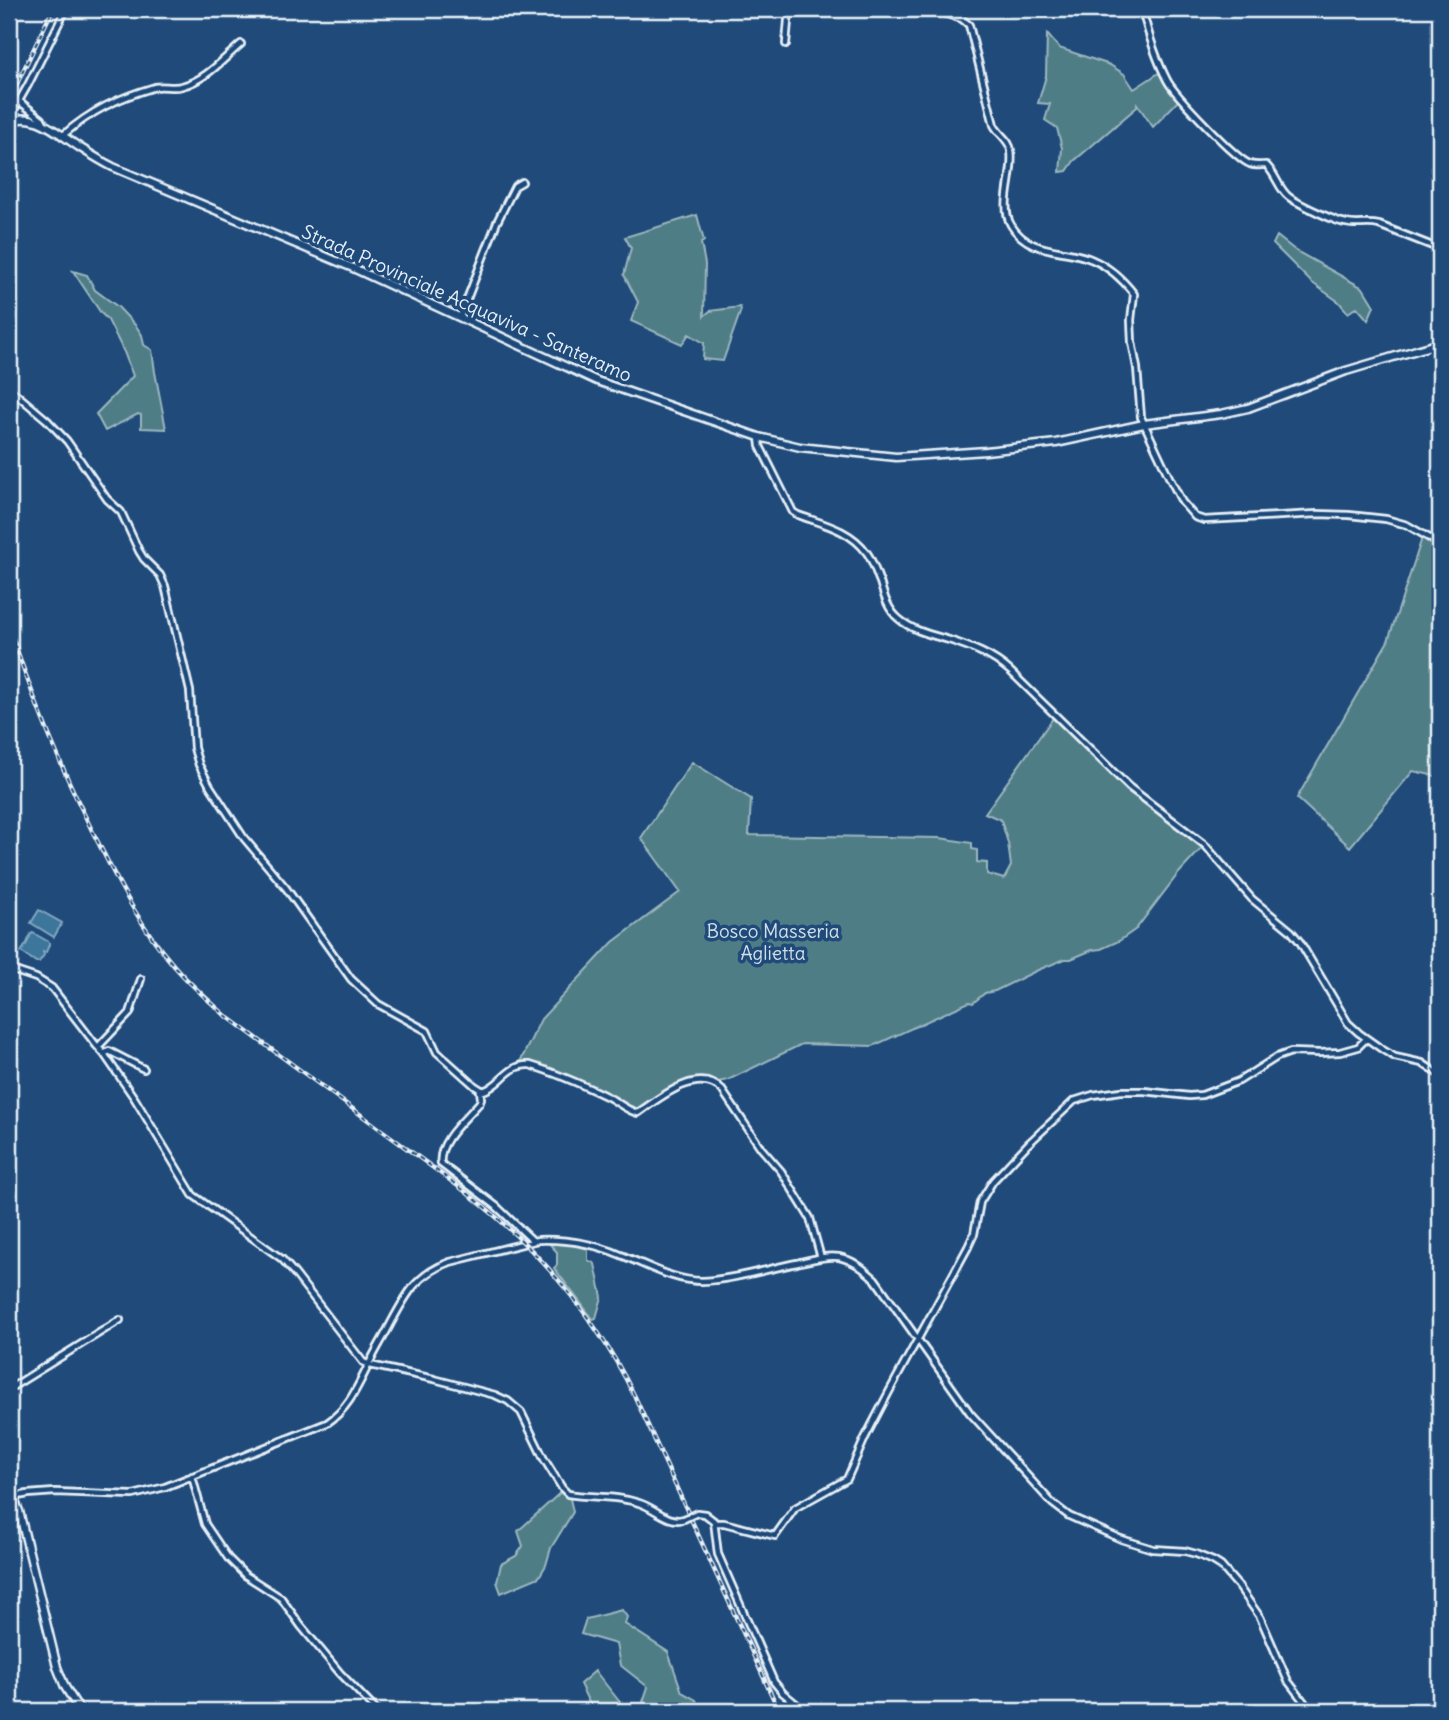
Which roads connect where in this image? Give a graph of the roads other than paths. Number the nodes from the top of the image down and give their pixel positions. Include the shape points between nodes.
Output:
1 (66, 9) edge
2 (789, 9) edge
3 (932, 9) edge
4 (1142, 9) edge
5 (242, 44) dead end
6 (786, 44) dead end
7 (19, 101) junction
8 (11, 122) edge
9 (45, 124) junction
10 (62, 136) junction
11 (522, 182) dead end
12 (1440, 249) edge
13 (460, 317) junction
14 (1440, 343) edge
15 (9, 388) edge
16 (1144, 424) junction
17 (759, 437) junction
18 (1440, 544) edge
19 (9, 969) edge
20 (141, 979) dead end
21 (1366, 1039) junction
22 (98, 1047) junction
23 (104, 1054) junction
24 (145, 1069) dead end
25 (1440, 1074) edge
26 (479, 1090) junction
27 (533, 1241) junction
28 (821, 1258) junction
29 (120, 1320) dead end
30 (918, 1340) junction
31 (368, 1364) junction
32 (9, 1389) edge
33 (192, 1476) junction
34 (9, 1488) edge
35 (13, 1497) junction
36 (715, 1524) junction
37 (80, 1711) edge
38 (377, 1711) edge
39 (805, 1711) edge
40 (1311, 1711) edge

1 - 7 street
2 - 6 street
3 - 16 street via 969,25 996,128 1010,146 1007,210 1012,226 1042,249 1102,264 1134,295 1132,342
4 - 12 street via 1170,85 1242,159 1266,165 1286,195 1341,222 1372,223
5 - 10 street via 197,80 177,87 155,87 110,103
7 - 8 street
7 - 9 street
8 - 9 main road via 23,119
9 - 10 main road, Strada Provinciale Acquaviva - Santeramo
10 - 13 main road, Strada Provinciale Acquaviva - Santeramo via 141,180
11 - 13 street via 514,186 497,222
13 - 17 main road, Strada Provinciale Acquaviva - Santeramo via 603,384
14 - 16 main road, Strada Provinciale Acquaviva - Santeramo via 1346,371 1248,408
15 - 26 street via 67,441 121,512 144,559 160,575 190,691 199,765 244,838 351,979 378,1004 427,1031 437,1052
16 - 17 main road, Strada Provinciale Acquaviva - Santeramo via 1034,446 908,457 813,449
16 - 18 street via 1176,490 1198,519 1349,515 1407,525
17 - 21 street via 793,512 843,532 864,548 888,606 901,621 989,655 1019,678 1129,787 1201,842 1260,907 1291,931 1348,1023
19 - 22 street via 52,988
20 - 22 street via 130,1013
21 - 25 street via 1395,1057 1422,1063
21 - 30 street via 1358,1047 1340,1052 1291,1052 1239,1082 1196,1096 1121,1091 1074,1101 987,1188 974,1234
22 - 23 street
23 - 24 street via 109,1051
23 - 31 street via 193,1195 282,1259
26 - 27 street via 480,1102 455,1129 440,1161
26 - 28 street via 488,1090 518,1066 530,1065 638,1112 690,1082 717,1085 810,1218
27 - 28 street via 565,1240 601,1248 695,1281
27 - 31 street via 450,1262 424,1275 407,1294
28 - 30 street via 851,1261 867,1272
29 - 32 street
30 - 36 street via 847,1479 796,1508 775,1536
30 - 40 street via 970,1413 1060,1510 1121,1539 1153,1549 1196,1553 1222,1566 1260,1617 1288,1681
31 - 33 street via 351,1399 327,1423
31 - 36 street, bridge via 504,1399 521,1412 568,1494 644,1504 677,1521 705,1514
33 - 35 street via 133,1495 55,1492
33 - 38 street via 205,1524 228,1558 281,1598 340,1673
34 - 35 main road
35 - 37 main road via 57,1667
36 - 39 street via 718,1554 769,1672 779,1689

